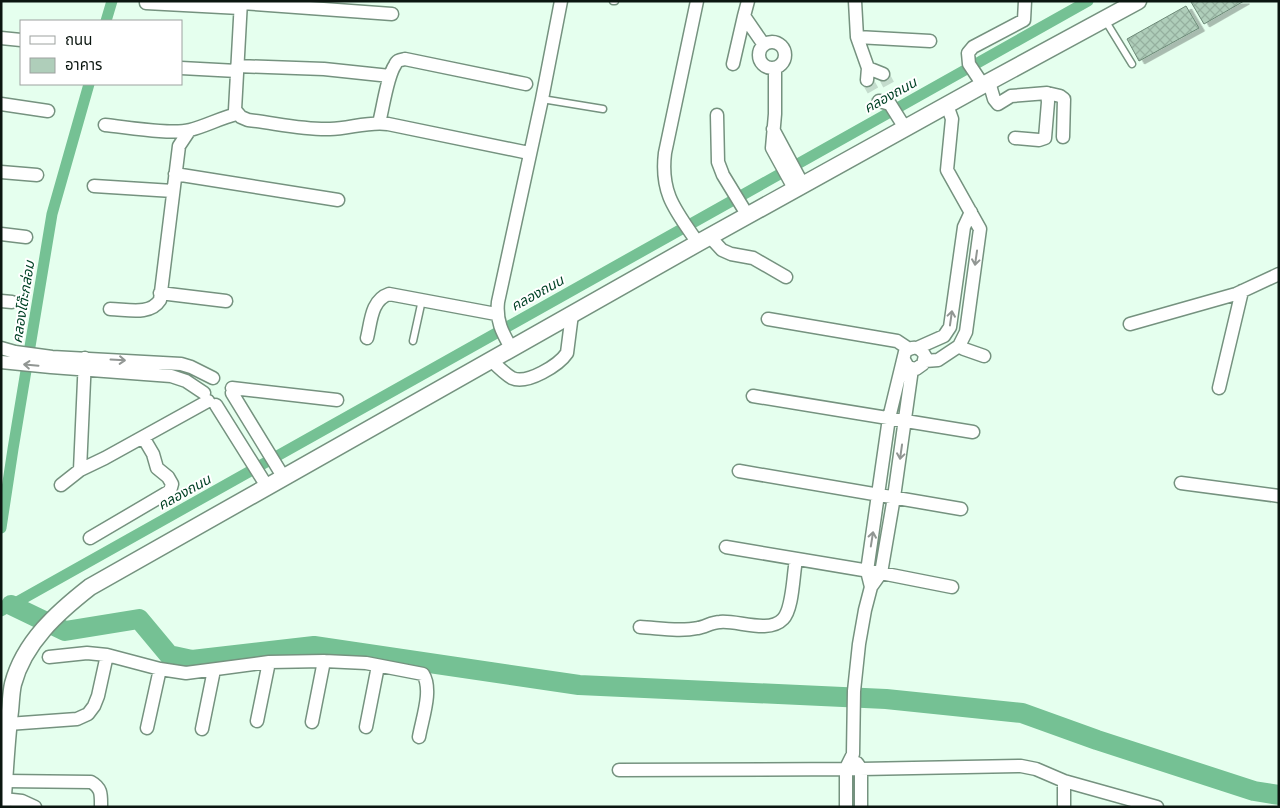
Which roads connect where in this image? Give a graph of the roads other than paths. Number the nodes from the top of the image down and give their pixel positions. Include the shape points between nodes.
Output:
1 (562, 1) edge
2 (697, 1) edge
3 (748, 1) edge
4 (855, 1) edge
5 (1025, 1) edge
6 (146, 3) dead end
7 (241, 4) edge
8 (1120, 7) edge
9 (392, 14) dead end
10 (744, 16) junction
11 (858, 37) junction
12 (1, 38) edge
13 (20, 40) edge
14 (930, 41) dead end
15 (764, 45) junction
16 (733, 64) dead end
17 (1132, 64) dead end
18 (182, 68) edge
19 (237, 68) junction
20 (775, 68) junction
21 (883, 74) tunnel mouth
22 (390, 76) junction
23 (984, 82) junction
24 (526, 84) dead end
25 (1047, 93) junction
26 (542, 99) junction
27 (889, 101) tunnel mouth
28 (1, 104) edge
29 (947, 105) junction
30 (602, 109) dead end
31 (48, 111) dead end
32 (237, 114) junction
33 (717, 115) dead end
34 (379, 123) junction
35 (105, 125) dead end
36 (903, 125) junction
37 (189, 130) junction
38 (1063, 137) dead end
39 (1015, 138) dead end
40 (529, 153) junction
41 (1, 172) edge
42 (175, 174) junction
43 (37, 175) dead end
44 (797, 183) junction
45 (94, 186) dead end
46 (173, 191) junction
47 (338, 200) dead end
48 (971, 212) junction
49 (746, 213) junction
50 (1, 234) edge
51 (26, 237) dead end
52 (700, 239) junction
53 (1279, 274) edge
54 (786, 277) dead end
55 (1242, 291) junction
56 (160, 293) junction
57 (422, 300) junction
58 (226, 301) dead end
59 (110, 309) dead end
60 (572, 314) junction
61 (497, 317) junction
62 (768, 319) dead end
63 (1130, 324) dead end
64 (367, 338) dead end
65 (413, 341) dead end
66 (509, 345) junction
67 (959, 346) junction
68 (1, 348) edge
69 (910, 356) junction
70 (984, 356) dead end
71 (9, 359) edge
72 (491, 360) junction
73 (85, 364) junction
74 (213, 378) junction
75 (1219, 388) dead end
76 (232, 390) junction
77 (753, 396) dead end
78 (209, 400) junction
79 (337, 400) dead end
80 (888, 418) junction
81 (905, 422) junction
82 (255, 430) junction
83 (972, 432) dead end
84 (143, 437) junction
85 (238, 440) junction
86 (80, 470) junction
87 (739, 470) dead end
88 (281, 473) junction
89 (1181, 483) dead end
90 (265, 484) junction
91 (61, 485) dead end
92 (879, 495) junction
93 (1279, 496) edge
94 (894, 497) junction
95 (961, 509) dead end
96 (90, 538) dead end
97 (726, 547) dead end
98 (796, 560) junction
99 (867, 571) junction
100 (881, 573) junction
101 (871, 587) junction
102 (952, 587) dead end
103 (640, 627) dead end
104 (107, 655) junction
105 (49, 657) dead end
106 (324, 661) junction
107 (269, 662) junction
108 (378, 666) junction
109 (160, 669) junction
110 (214, 670) junction
111 (6, 720) edge
112 (257, 721) dead end
113 (312, 722) dead end
114 (366, 727) dead end
115 (147, 728) dead end
116 (202, 729) dead end
117 (419, 737) dead end
118 (853, 754) junction
119 (846, 768) junction
120 (860, 769) junction
121 (619, 770) dead end
122 (1064, 780) junction
123 (5, 781) junction
124 (3, 803) edge
125 (35, 807) edge
126 (101, 807) edge
127 (846, 807) edge
128 (861, 807) edge
129 (1064, 807) edge
130 (1157, 807) edge

1 - 26 street
2 - 52 street via 663,170 666,188 679,216
3 - 10 street
4 - 11 street
5 - 23 street via 1024,20 968,52 968,64
6 - 7 street
7 - 9 street
7 - 19 street
8 - 17 lane
8 - 23 street
10 - 15 street
10 - 16 street
11 - 14 street
11 - 21 street via 868,74
12 - 13 street
15 - 20 street via 760,50 760,61 764,66
15 - 20 street via 775,42 784,50 784,61
18 - 19 street
19 - 22 street via 324,69
19 - 32 street
20 - 44 street via 773,129
22 - 24 street via 394,65 405,59
22 - 34 street
23 - 25 street via 998,104 1011,96
23 - 29 street
25 - 38 street via 1064,99
25 - 39 street via 1045,138
26 - 30 lane
26 - 40 street
27 - 36 street
28 - 31 street
29 - 36 street
29 - 48 street via 952,119 947,170
32 - 34 street via 248,120 314,128
32 - 37 street
33 - 49 street via 718,162
34 - 40 street
35 - 37 street via 172,132
36 - 44 street
37 - 42 street via 179,146
40 - 61 street
41 - 43 street
42 - 46 street
42 - 47 street
44 - 49 street
45 - 46 street
46 - 56 street
48 -> 67 street via 980,230 966,332
69 -> 48 street via 944,336 950,327 964,227
49 - 52 street
50 - 51 street
52 - 54 street via 731,254 753,258
52 - 60 street
53 - 55 street
55 - 63 street
55 - 75 street
56 - 58 street
56 - 59 street via 160,300 152,308
57 - 61 street
57 - 64 street via 389,294 382,296 374,307
57 - 65 lane
60 - 66 street
60 - 72 street via 569,348 564,359 532,378 513,378
61 - 66 street
62 - 69 street via 897,341
66 - 72 street
67 - 69 street via 938,360 925,360 920,367
67 - 70 street
68 - 71 street
69 - 80 street
69 - 81 street
71 - 73 street
72 - 88 street
73 -> 74 street via 181,364
73 - 78 street via 171,376 186,381
73 - 86 street
74 - 76 street via 222,378 230,383
74 - 78 street via 206,384
76 - 78 street via 227,402
76 - 79 street via 274,391
76 - 82 street
77 - 80 street
78 - 84 street
78 - 85 street
80 - 81 street
80 - 92 street
81 - 83 street
81 -> 94 street
82 - 85 street
82 - 88 street
84 - 86 street
84 - 96 street via 157,468 172,484 170,491
85 - 90 street
86 - 91 street
87 - 92 street
88 - 90 street
89 - 93 street
90 - 111 street via 90,587 61,609 38,635 22,661
92 - 94 street
99 -> 92 street
94 - 95 street
94 - 100 street
97 - 98 street
98 - 99 street
98 - 103 street via 788,608 784,619 778,623 766,626 722,621 686,630
99 - 100 street
99 - 101 street
100 - 101 street
100 - 102 street
101 - 118 street via 859,644
104 - 105 street via 88,653
104 - 109 street
104 - 111 street via 98,696 88,714 76,719
106 - 107 street
106 - 108 street
106 - 113 street
107 - 110 street
107 - 112 street
108 - 114 street
108 - 117 street via 423,674 427,680 429,688
109 - 110 street via 186,673
109 - 115 street
110 - 116 street
111 - 123 street
118 - 119 street
118 - 120 street
119 - 120 street
119 - 121 street
119 - 127 street
120 - 122 street via 1021,766
120 - 128 street
122 - 129 street
122 - 130 street
123 - 124 street
123 - 126 street via 91,782 100,790
124 - 125 street via 22,801

